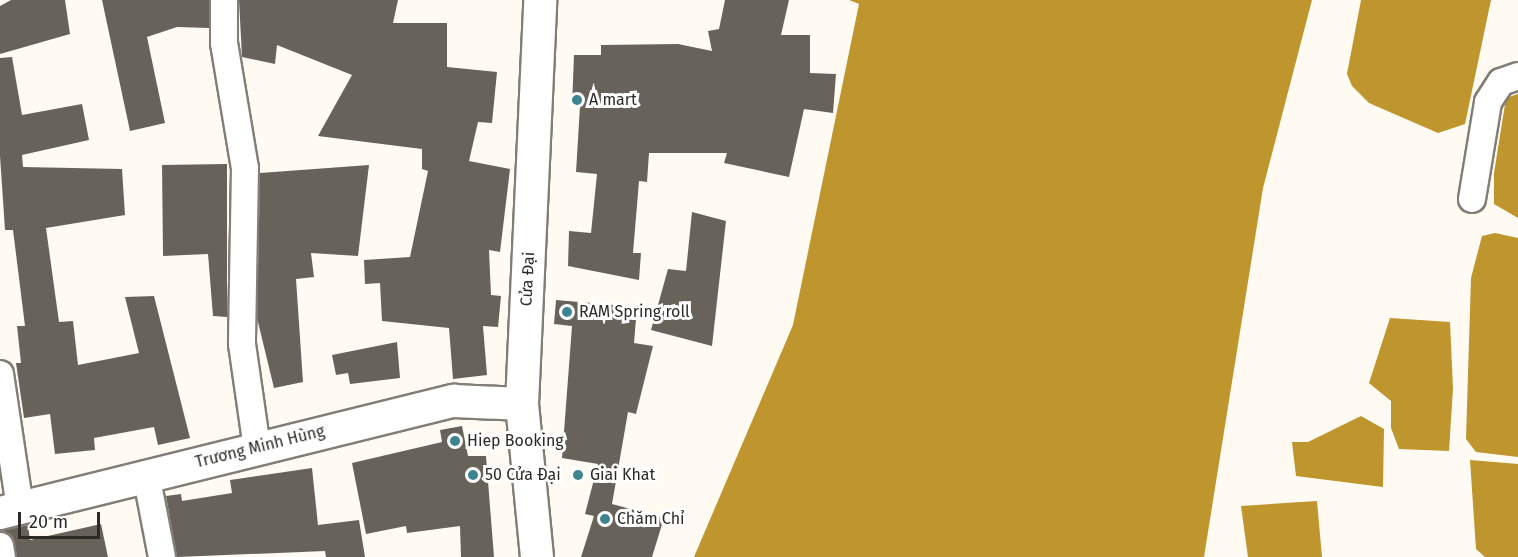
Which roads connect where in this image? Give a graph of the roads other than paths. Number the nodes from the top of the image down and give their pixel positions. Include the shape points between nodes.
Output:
1 (224, 0) edge
2 (540, 0) edge
3 (1518, 76) edge
4 (1472, 199) dead end
5 (0, 374) edge
6 (522, 404) junction
7 (257, 448) junction
8 (146, 474) junction
9 (10, 510) edge
10 (0, 546) edge
11 (2, 557) edge
12 (162, 557) edge
13 (537, 557) edge

1 - 7 street via 224,43 245,168 242,344
2 - 6 street, Cửa Đại
3 - 4 street via 1501,82 1490,96
5 - 9 street
6 - 7 street, Trương Minh Hùng via 454,401
6 - 13 street, Cửa Đại
7 - 8 street, Trương Minh Hùng
8 - 9 street, Trương Minh Hùng
8 - 12 street
10 - 11 street

